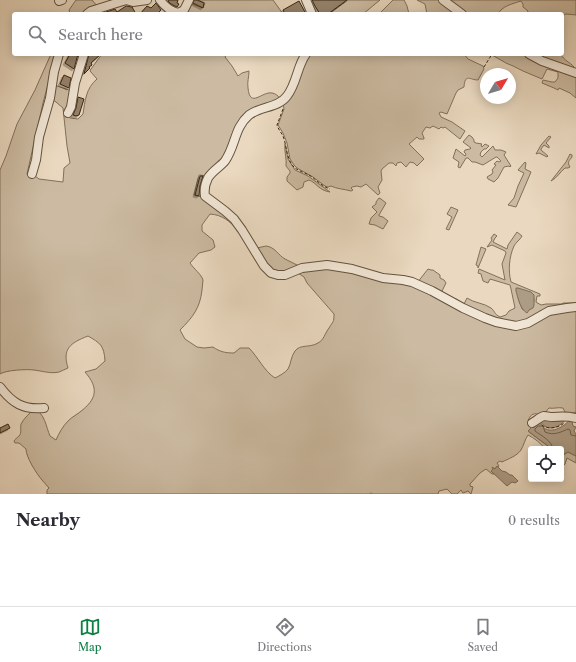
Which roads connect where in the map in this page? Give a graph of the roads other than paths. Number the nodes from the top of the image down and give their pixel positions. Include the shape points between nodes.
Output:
1 (126, 0) edge
2 (147, 0) edge
3 (160, 0) edge
4 (189, 0) edge
5 (306, 0) edge
6 (442, 0) edge
7 (92, 12) edge
8 (176, 12) edge
9 (180, 12) edge
10 (311, 12) edge
11 (459, 12) edge
12 (59, 56) edge
13 (83, 56) edge
14 (305, 56) edge
15 (533, 56) edge
16 (576, 73) edge
17 (68, 113) dead end
18 (32, 174) dead end
19 (576, 307) edge
20 (0, 387) edge
21 (44, 408) dead end
22 (572, 416) edge
23 (535, 421) road end

1 - 2 street
1 - 7 street
3 - 8 street via 164,6
4 - 9 street
5 - 10 street
6 - 11 street
12 - 18 street
13 - 17 street
14 - 19 street via 288,96 282,102 251,114 242,122 230,153 209,178 206,186 206,196 234,220 264,266 272,273 285,275 302,268 327,265 412,282 485,318 516,326 528,323 549,311
15 - 16 street
20 - 21 street via 7,396 20,405
22 - 23 street via 544,416

